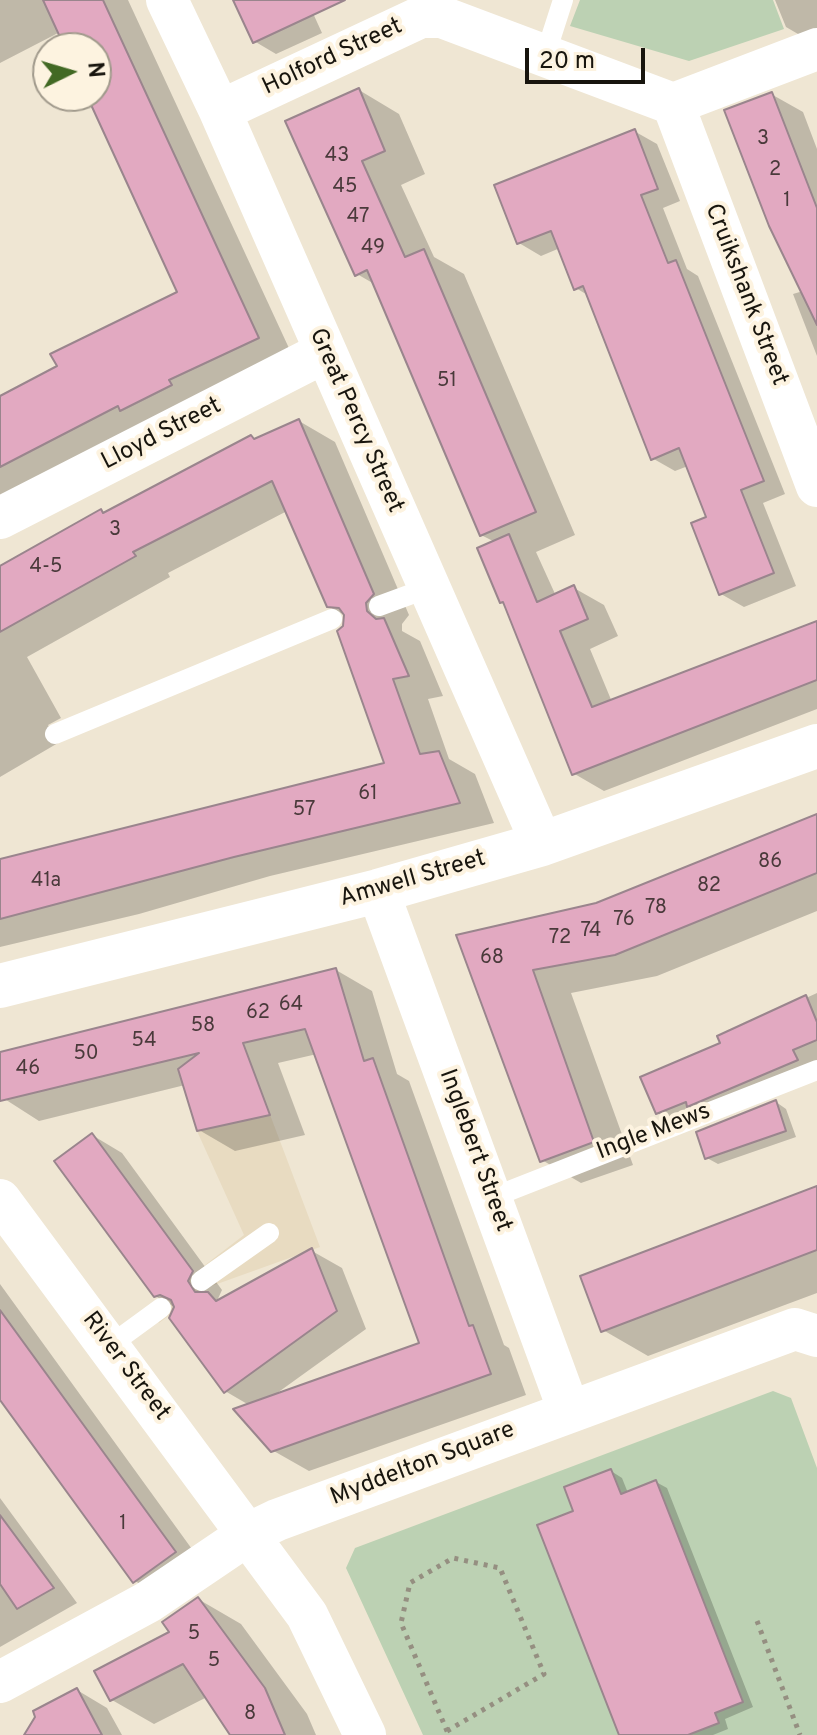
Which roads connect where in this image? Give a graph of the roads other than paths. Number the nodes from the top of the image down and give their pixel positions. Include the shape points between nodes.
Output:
1 (167, 0) edge
2 (563, 0) edge
3 (817, 49) edge
4 (545, 56) junction
5 (673, 104) junction
6 (220, 111) junction
7 (325, 352) junction
8 (817, 486) edge
9 (0, 518) edge
10 (428, 588) junction
11 (379, 606) dead end
12 (332, 619) dead end
13 (55, 734) dead end
14 (817, 746) edge
15 (542, 844) junction
16 (378, 891) junction
17 (0, 986) edge
18 (817, 1070) edge
19 (491, 1198) junction
20 (0, 1200) edge
21 (269, 1233) dead end
22 (201, 1281) dead end
23 (161, 1308) dead end
24 (817, 1336) edge
25 (109, 1346) junction
26 (569, 1411) junction
27 (250, 1533) junction
28 (2, 1674) edge
29 (365, 1735) edge

1 - 6 street, Great Percy Street
2 - 4 lane
3 - 5 street
4 - 5 street, Holford Street
4 - 6 street, Holford Street via 442,17 421,17
5 - 8 street, Cruikshank Street
6 - 7 street, Great Percy Street
7 - 9 street, Lloyd Street
7 - 10 street, Great Percy Street
10 - 11 lane
10 - 15 street, Great Percy Street
12 - 13 lane
14 - 15 street, Amwell Street
15 - 16 street, Amwell Street
16 - 17 street, Amwell Street
16 - 19 street, Inglebert Street
18 - 19 lane, Ingle Mews
19 - 26 street, Inglebert Street
20 - 25 street, River Street
21 - 22 lane
23 - 25 lane
24 - 26 street, Myddelton Square via 795,1329
25 - 27 street, River Street
26 - 27 street, Myddelton Square
27 - 28 street, Myddelton Square via 148,1602
27 - 29 street via 307,1615

